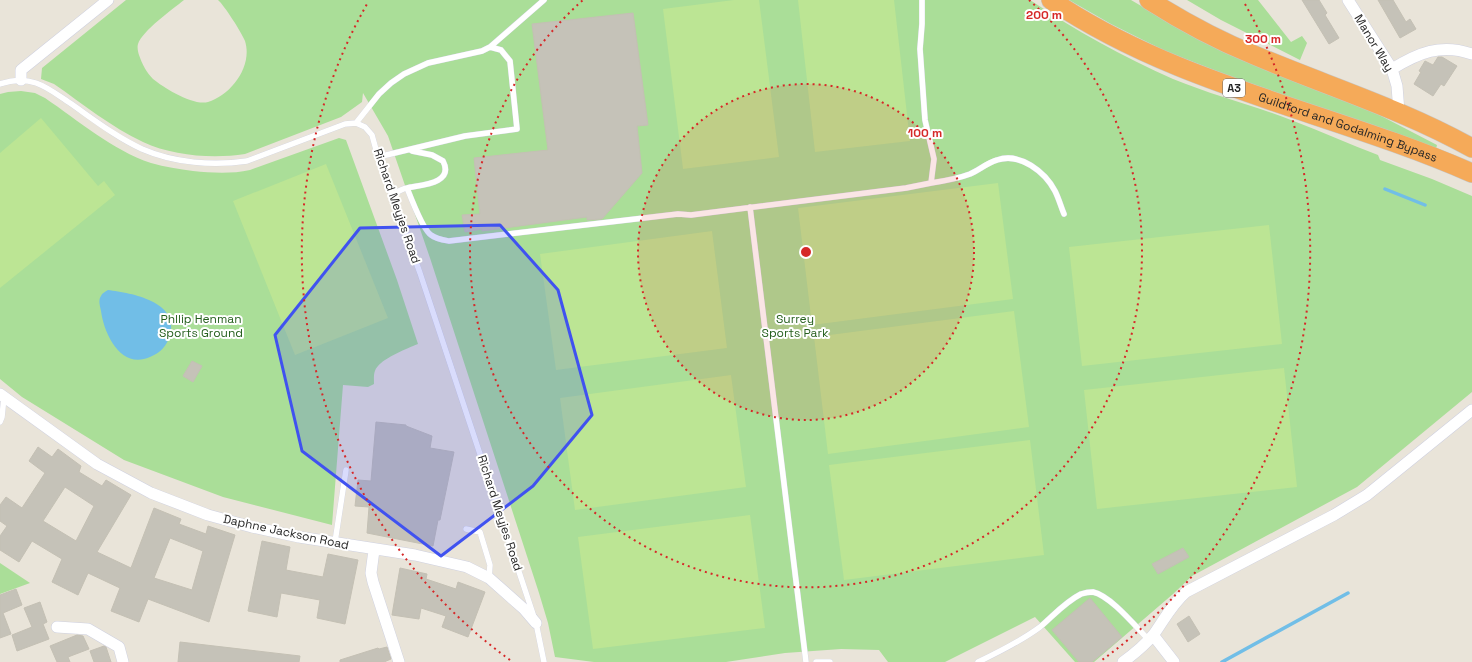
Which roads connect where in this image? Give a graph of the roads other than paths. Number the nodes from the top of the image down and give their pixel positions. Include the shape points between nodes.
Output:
1 (108, 0) edge
2 (544, 0) edge
3 (922, 0) edge
4 (1051, 0) edge
5 (1149, 0) edge
6 (1348, 0) edge
7 (490, 46) junction
8 (1472, 54) edge
9 (1392, 69) junction
10 (21, 80) junction
11 (0, 84) edge
12 (1399, 112) junction
13 (356, 123) junction
14 (1463, 140) edge
15 (402, 152) junction
16 (378, 157) junction
17 (1472, 173) edge
18 (931, 183) junction
19 (407, 188) junction
20 (392, 195) junction
21 (750, 207) junction
22 (1064, 214) dead end
23 (2, 396) edge
24 (1472, 410) edge
25 (0, 422) edge
26 (346, 470) dead end
27 (466, 529) dead end
28 (335, 542) junction
29 (374, 550) junction
30 (488, 578) junction
31 (536, 623) junction
32 (58, 627) dead end
33 (1151, 637) junction
34 (123, 662) edge
35 (399, 662) edge
36 (544, 662) edge
37 (806, 662) edge
38 (816, 662) edge
39 (830, 662) edge
40 (978, 662) edge
41 (1124, 662) edge
42 (1174, 662) edge

1 - 10 street via 22,70
2 - 7 lane
3 - 18 lane via 920,49 925,120 934,159
4 - 17 highway, Guildford and Godalming Bypass / A3 via 1106,33 1163,61 1427,154
5 - 12 highway via 1211,36 1253,55
6 - 9 street, Manor Way
7 - 13 lane via 482,51 428,63 404,74 379,94
7 - 15 lane via 501,50 510,61 517,129 465,136
8 - 9 street via 1462,50 1433,50 1417,55
9 - 12 street, Manor Way via 1397,86
10 - 11 lane
10 - 13 lane via 49,89 123,140 165,157 186,161 247,161 345,124
12 - 14 highway
13 - 16 lane, Richard Meyjes Road via 365,127 372,135
15 - 16 lane
15 - 19 lane via 426,153 443,161 445,165 443,175 438,181 430,185
16 - 20 lane, Richard Meyjes Road
18 - 21 lane
18 - 22 lane via 956,179 998,160 1025,162 1046,178 1055,191
19 - 20 lane
19 - 21 lane via 430,235 449,241
20 - 31 lane, Richard Meyjes Road
21 - 37 lane
23 - 25 lane
23 - 28 street, Daphne Jackson Road via 97,464 151,493 215,517 300,537
24 - 33 street via 1368,495 1186,592
26 - 28 lane
27 - 30 lane via 480,532 490,565
28 - 29 street, Daphne Jackson Road
29 - 30 street, Daphne Jackson Road via 414,555 467,567
29 - 35 street via 371,573 373,582
30 - 31 street, Daphne Jackson Road via 524,609
31 - 36 lane, Richard Meyjes Road
32 - 34 street via 88,629 118,647
33 - 40 lane via 1119,608 1094,592 1082,594 1033,631
33 - 41 street
33 - 42 street
38 - 39 lane

